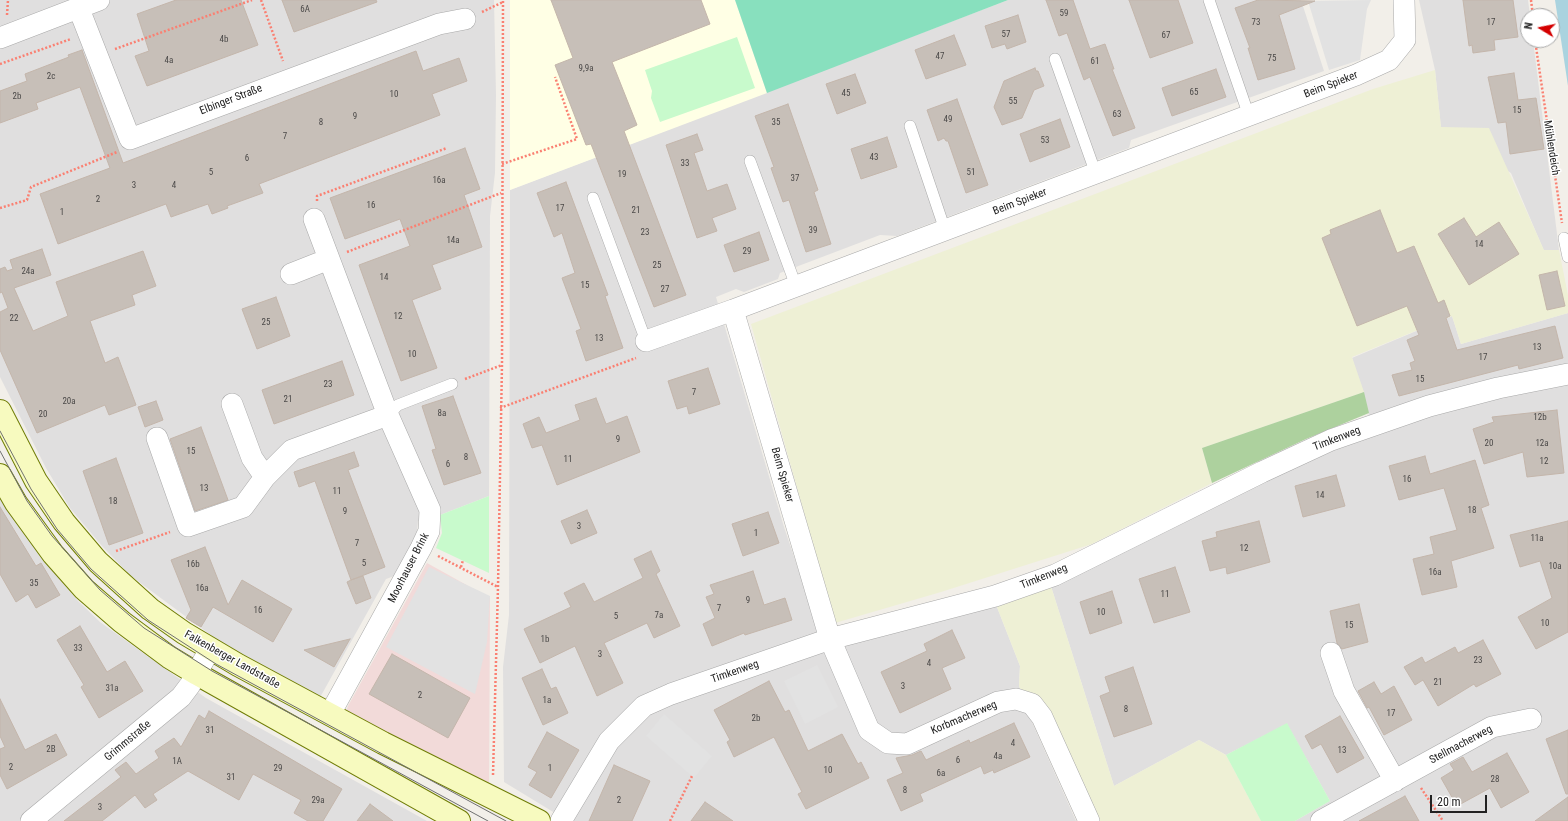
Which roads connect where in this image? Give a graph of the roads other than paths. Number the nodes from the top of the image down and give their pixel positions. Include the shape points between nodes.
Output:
1 (98, 0) edge
2 (1209, 0) edge
3 (1404, 0) edge
4 (79, 8) junction
5 (466, 19) dead end
6 (0, 38) edge
7 (1055, 59) dead end
8 (1249, 116) junction
9 (910, 126) dead end
10 (750, 161) dead end
11 (1096, 174) junction
12 (593, 198) dead end
13 (314, 219) road end
14 (945, 230) junction
15 (1564, 238) road end
16 (1568, 257) edge
17 (329, 259) junction
18 (291, 274) dead end
19 (796, 286) junction
20 (733, 310) junction
21 (646, 341) joint
22 (1568, 374) edge
23 (452, 384) road end
24 (232, 404) dead end
25 (0, 411) edge
26 (388, 415) junction
27 (157, 438) dead end
28 (0, 475) edge
29 (265, 477) junction
30 (830, 639) junction
31 (210, 649) junction
32 (1331, 653) dead end
33 (197, 674) junction
34 (330, 714) junction
35 (1531, 719) dead end
36 (1402, 777) junction
37 (32, 821) edge
38 (459, 821) edge
39 (539, 821) edge
40 (561, 821) edge
41 (1089, 821) edge
42 (1321, 821) edge

1 - 4 street
2 - 8 lane
3 - 8 street, Beim Spieker via 1405,40 1389,60 1356,76
4 - 5 street, Elbinger Straße via 130,139 439,24
4 - 6 street
7 - 11 lane
8 - 11 street, Beim Spieker
9 - 14 lane
10 - 19 lane
11 - 14 street, Beim Spieker
12 - 21 lane
13 - 17 street, Moorhauser Brink
14 - 19 street, Beim Spieker
15 - 16 lane
17 - 18 street
17 - 26 street, Moorhauser Brink
19 - 20 street, Beim Spieker
20 - 21 street, Beim Spieker
20 - 30 street, Beim Spieker
22 - 30 street, Timkenweg via 1498,388 1429,406 1331,440 1055,575 995,596
23 - 26 lane via 398,405
24 - 29 street via 252,458
25 - 31 street, Falkenberger Landstraße via 36,480 82,545 150,609
26 - 29 street via 292,450
26 - 34 street, Moorhauser Brink via 430,510 429,531
27 - 29 street via 188,526 243,507
28 - 33 street via 36,532 84,589 122,622
30 - 40 street, Timkenweg via 671,694 644,706 609,741
30 - 41 street, Korbmacherweg via 869,730 888,743 907,744 998,702 1016,700 1032,704 1042,717
31 - 33 street, Grimmstraße
31 - 34 street, Falkenberger Landstraße
32 - 36 street via 1344,691
33 - 37 street, Grimmstraße via 181,697
33 - 38 street
34 - 39 street, Falkenberger Landstraße
35 - 36 street, Stellmacherweg via 1492,727
36 - 42 street, Stellmacherweg

